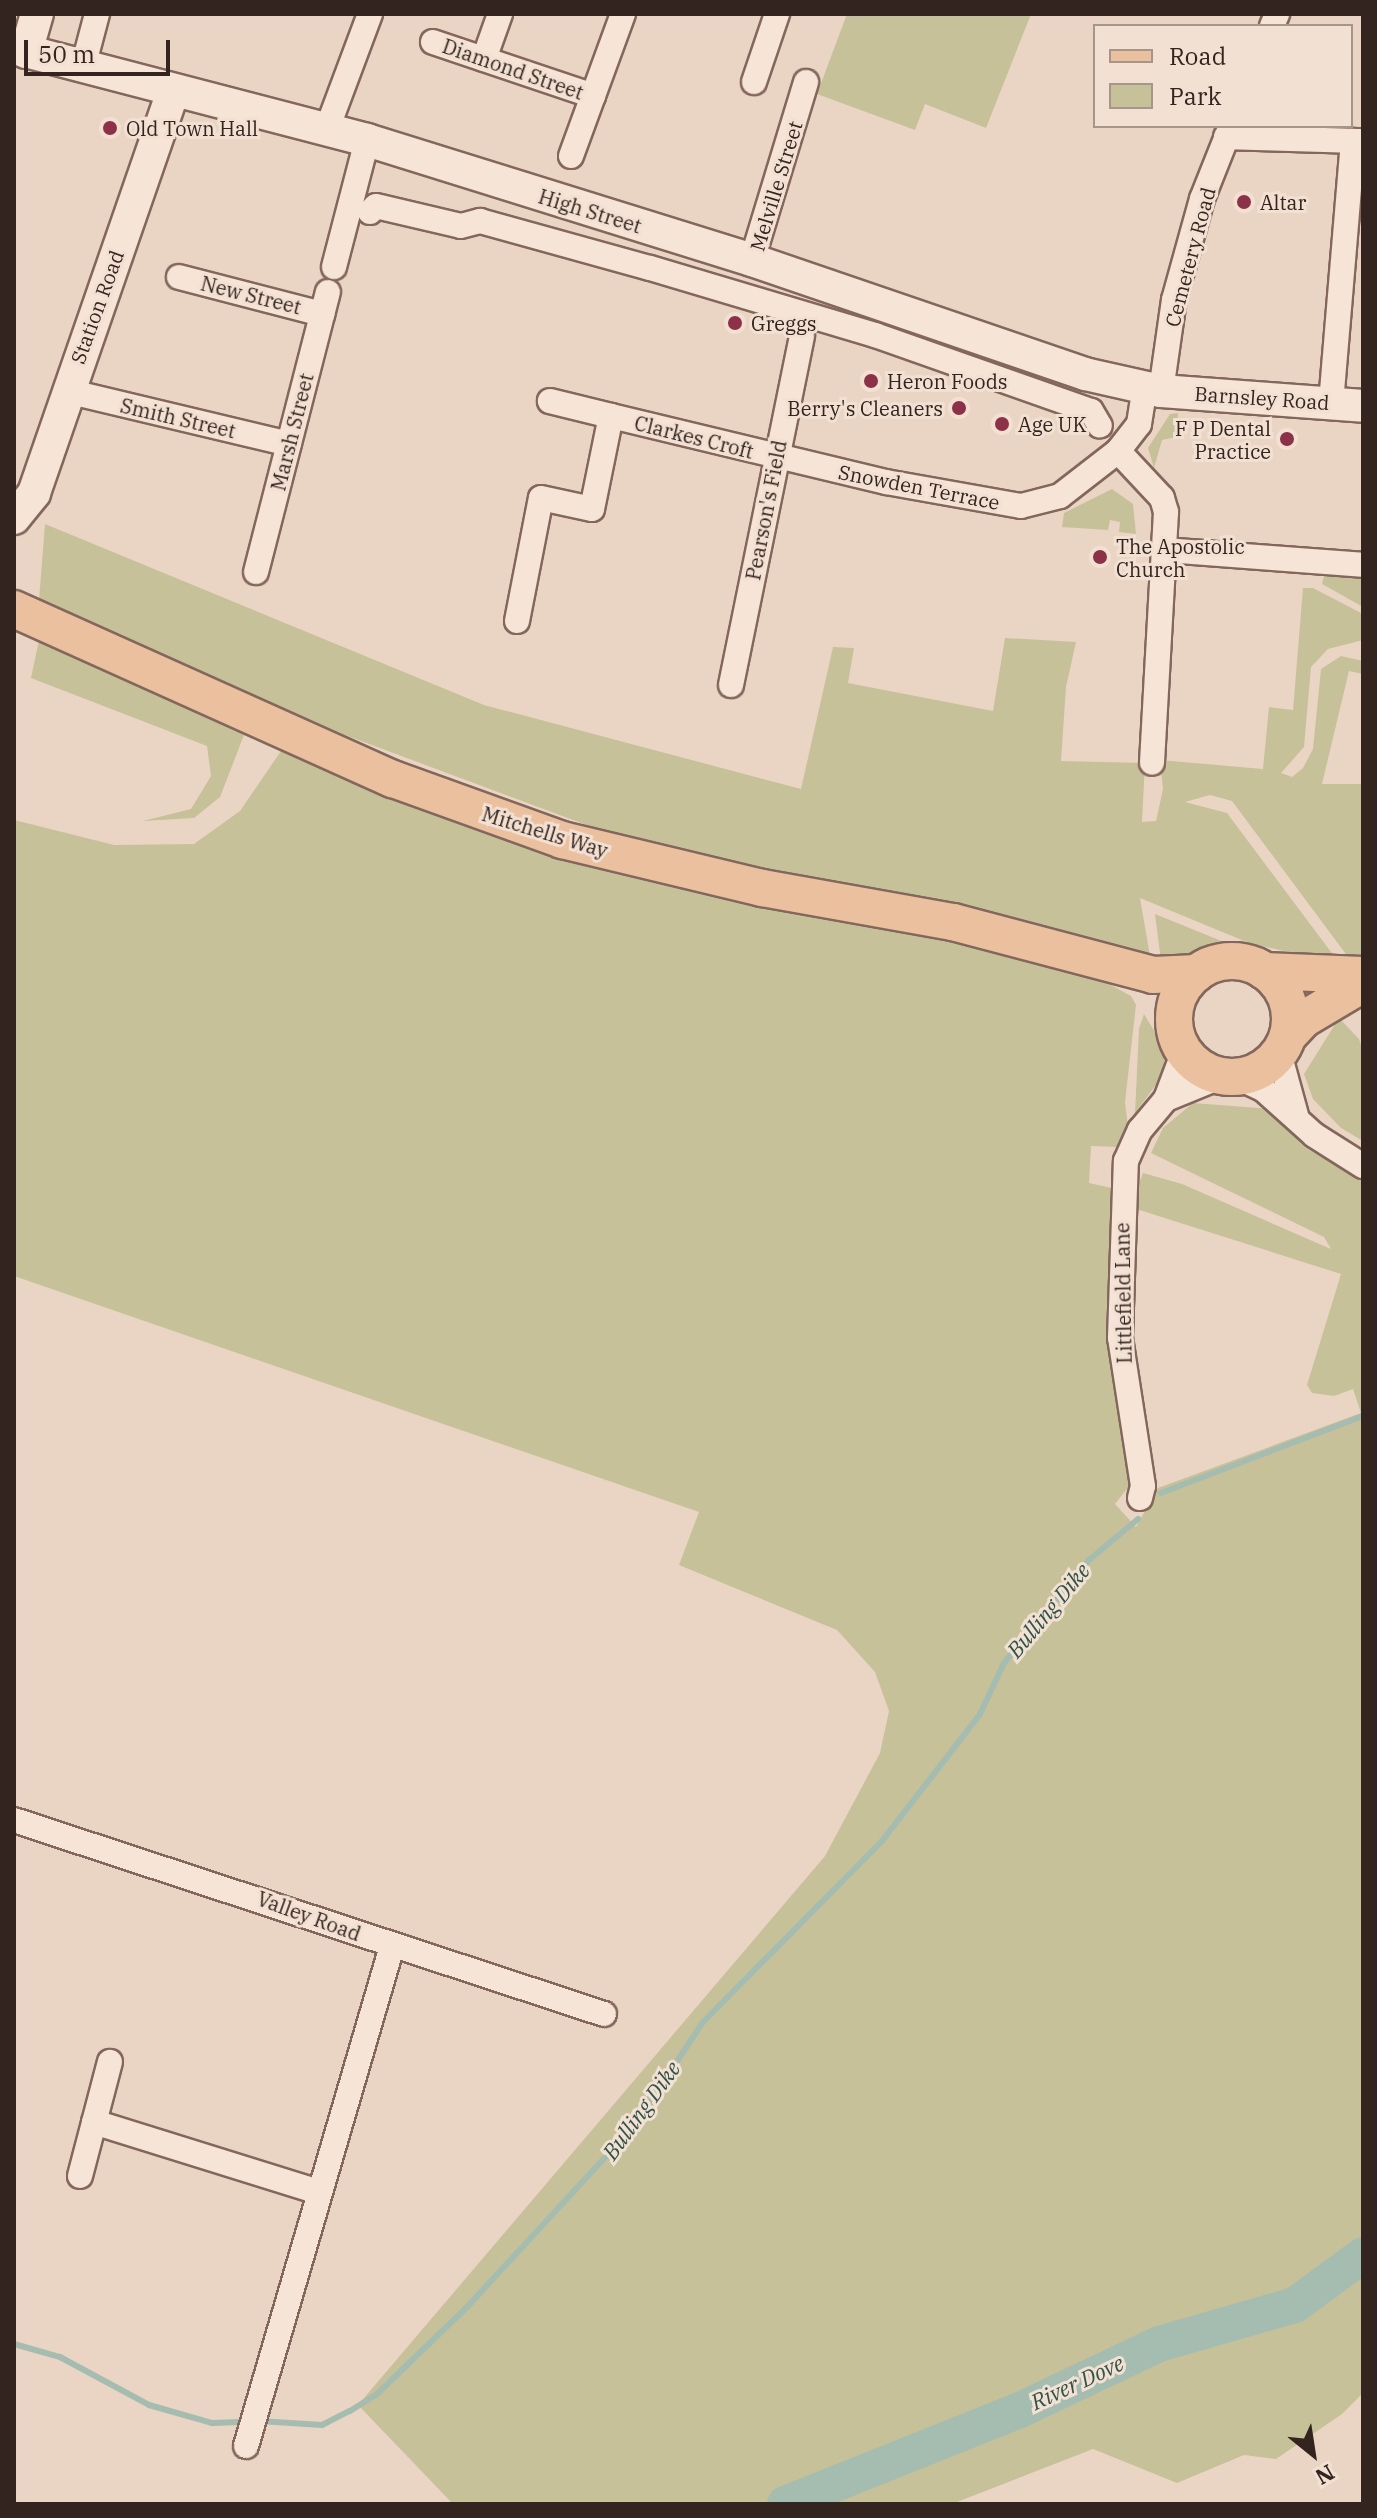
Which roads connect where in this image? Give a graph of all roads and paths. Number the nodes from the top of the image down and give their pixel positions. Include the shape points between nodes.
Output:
1 (37, 14) edge
2 (97, 14) edge
3 (370, 14) edge
4 (500, 14) edge
5 (623, 14) edge
6 (777, 14) edge
7 (433, 42) dead end
8 (20, 50) edge
9 (484, 59) junction
10 (83, 67) junction
11 (764, 74) dead end
12 (806, 82) dead end
13 (173, 91) junction
14 (593, 96) junction
15 (776, 102) dead end
16 (799, 111) junction
17 (327, 129) junction
18 (1229, 131) edge
19 (367, 140) junction
20 (1358, 141) edge
21 (571, 156) dead end
22 (370, 212) dead end
23 (752, 260) junction
24 (334, 267) dead end
25 (179, 277) dead end
26 (325, 303) joint
27 (802, 336) dead end
28 (1153, 389) junction
29 (67, 391) junction
30 (550, 401) dead end
31 (1331, 403) junction
32 (1363, 406) edge
33 (611, 416) junction
34 (1100, 426) dead end
35 (289, 444) junction
36 (1118, 451) junction
37 (777, 457) junction
38 (14, 518) edge
39 (1165, 550) junction
40 (1363, 565) edge
41 (256, 572) dead end
42 (14, 609) edge
43 (517, 621) dead end
44 (731, 685) dead end
45 (1152, 763) dead end
46 (1105, 964) junction
47 (1264, 971) junction
48 (1197, 973) junction
49 (1363, 975) edge
50 (1363, 984) edge
51 (1180, 1044) junction
52 (1283, 1045) junction
53 (1230, 1076) junction
54 (1166, 1099) junction
55 (1296, 1115) junction
56 (1363, 1166) edge
57 (1140, 1498) dead end
58 (14, 1820) edge
59 (392, 1946) junction
60 (604, 2014) dead end
61 (110, 2062) dead end
62 (94, 2122) junction
63 (80, 2176) dead end
64 (316, 2191) junction
65 (247, 2443) dead end

1 - 8 street
2 - 10 street
3 - 17 street
4 - 9 street
5 - 14 street
6 - 11 street
7 - 9 street, Diamond Street
8 - 10 street, High Street
9 - 14 street, Diamond Street
10 - 13 street, High Street
12 - 16 street, Melville Street
13 - 17 street, High Street
13 - 29 street, Station Road
14 - 21 street
15 - 16 street, Melville Street
16 - 23 street, Melville Street
17 - 19 street, High Street
18 - 20 street
18 - 28 street, Cemetery Road via 1202,199
19 - 23 street, High Street
19 - 24 street
20 - 31 street
22 - 34 street, High Street via 376,206 461,226 480,221 845,326 1091,411
23 - 28 street, High Street via 1027,357
25 - 26 street, New Street
26 - 35 street, Marsh Street
27 - 37 street, Pearson's Field
28 - 31 street, Barnsley Road
28 - 36 street, Snowden Terrace via 1139,424
29 - 35 street, Smith Street
29 - 38 street, Station Road via 34,493
30 - 33 street, Clarkes Croft
31 - 32 street, Barnsley Road
33 - 37 street, Clarkes Croft
33 - 43 street, Clarkes Croft via 592,509 541,498
35 - 41 street, Marsh Street
36 - 37 street, Snowden Terrace via 1060,496 1021,506
36 - 39 street via 1162,498
37 - 44 street, Pearson's Field
39 - 40 street
39 - 45 street
42 - 46 main road, Mitchells Way via 393,779 547,835 749,886 953,922
46 - 48 main road, Mitchells Way via 1153,975
46 - 51 main road, Mitchells Way via 1147,995
47 - 48 main road via 1228,961
47 - 49 main road
47 - 52 main road via 1287,1000
48 - 51 main road via 1178,999
50 - 52 main road via 1304,1019
51 - 53 main road
51 - 54 street, Littlefield Lane
52 - 53 main road via 1266,1066
52 - 55 street
53 - 54 street, Littlefield Lane
53 - 55 street
54 - 57 street, Littlefield Lane via 1140,1130 1121,1186 1120,1338 1143,1486
55 - 56 street via 1314,1135
58 - 59 street, Valley Road via 246,1893
59 - 60 street, Valley Road
59 - 64 street
61 - 62 street
62 - 63 street
62 - 64 street
64 - 65 street

